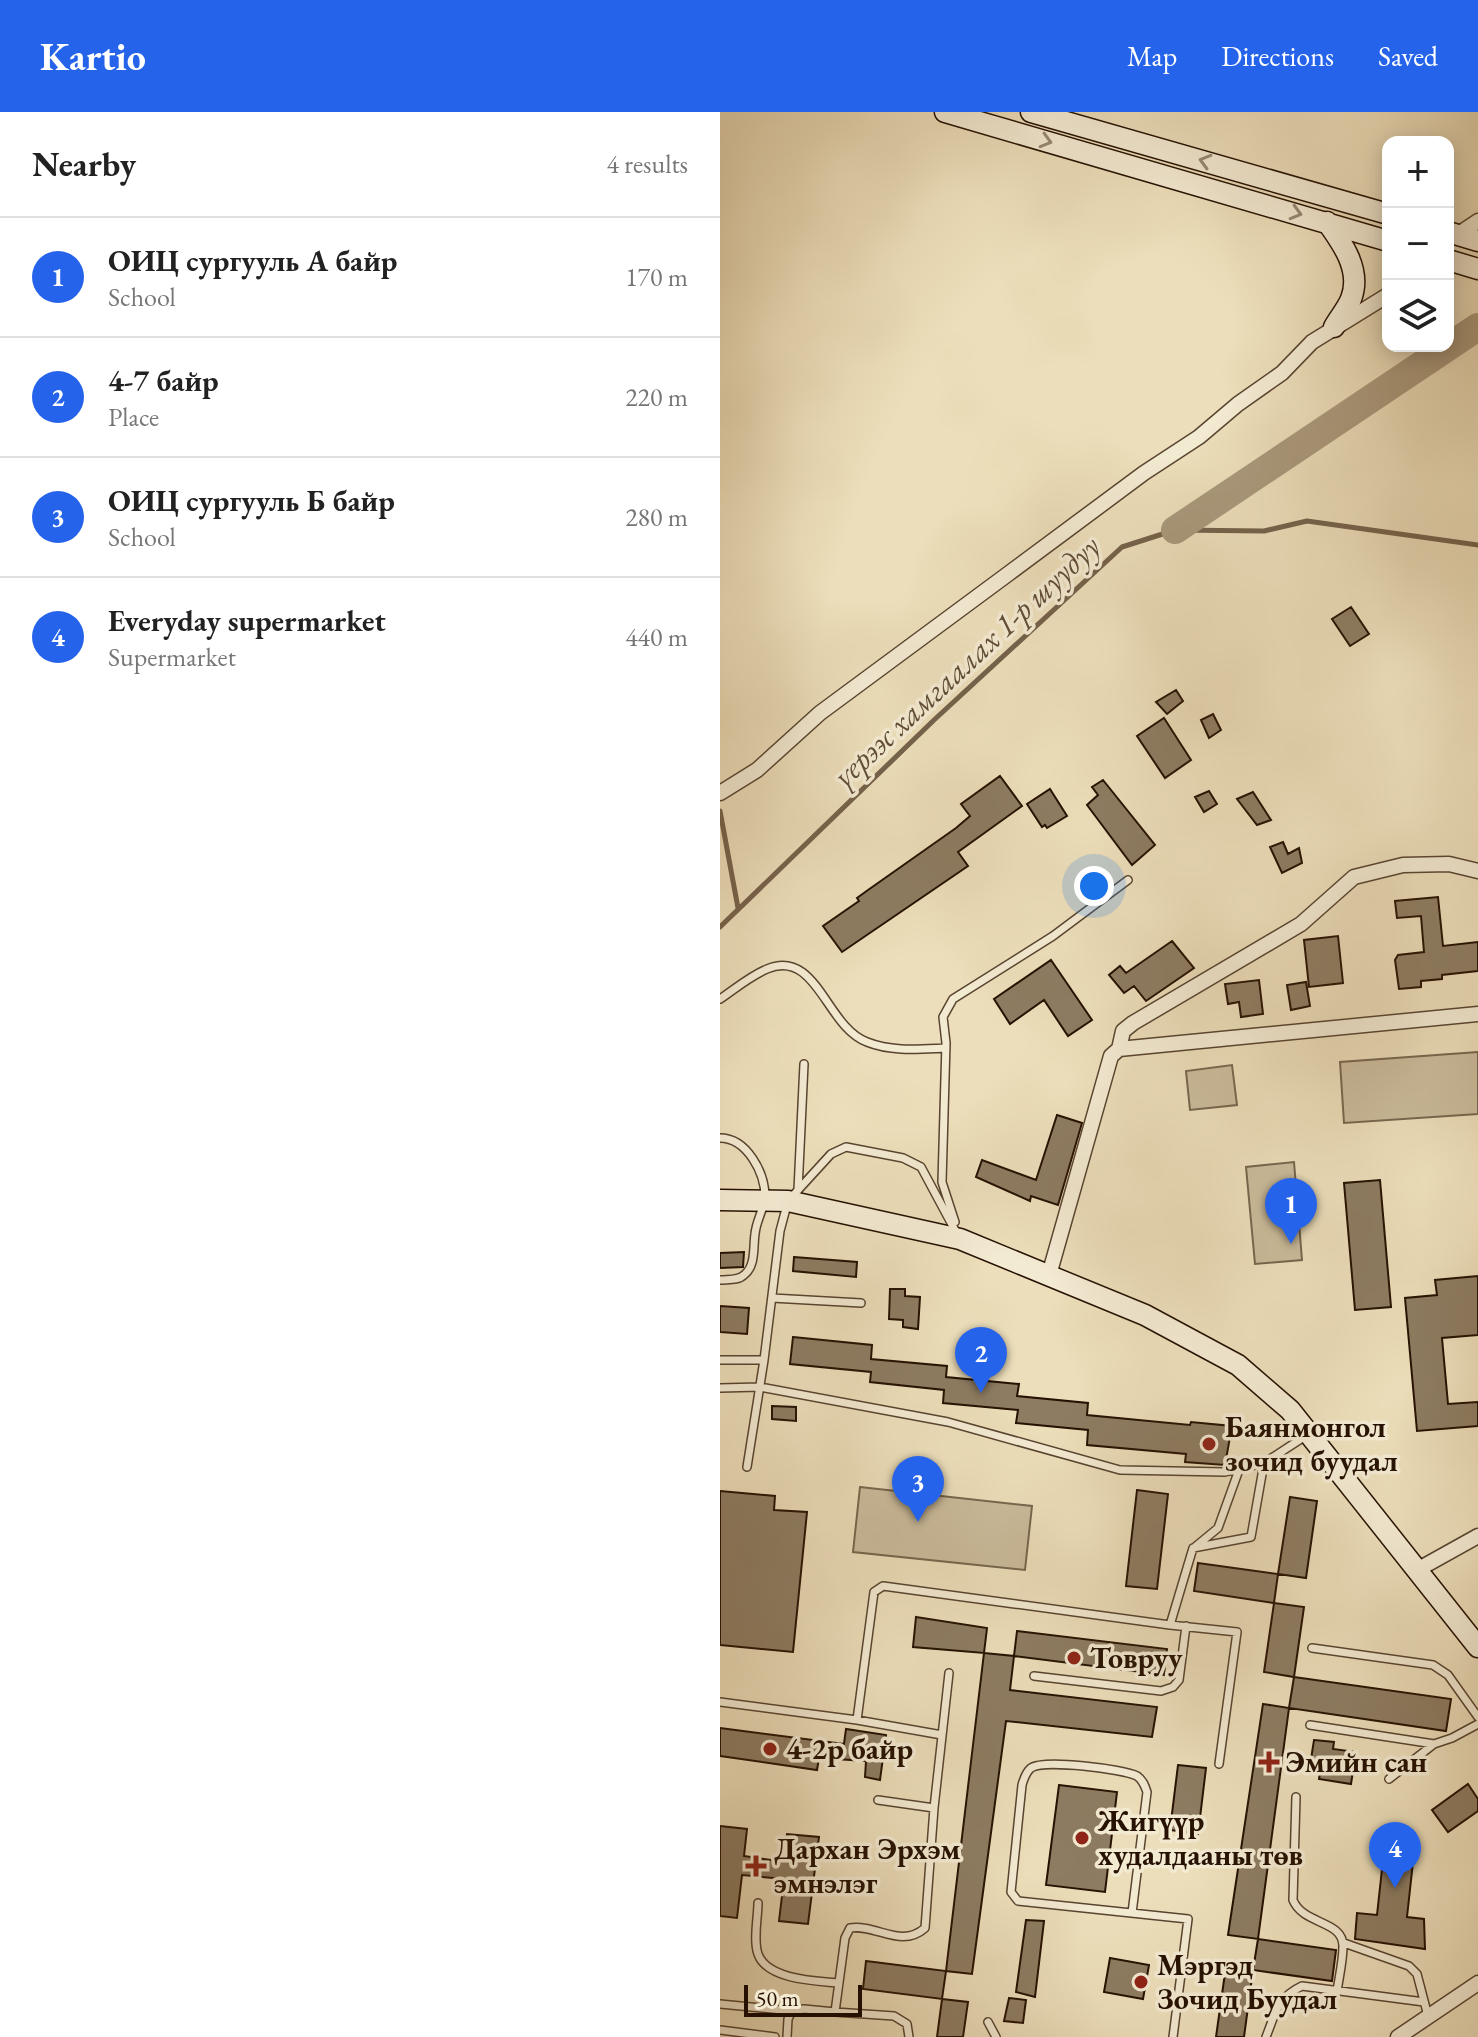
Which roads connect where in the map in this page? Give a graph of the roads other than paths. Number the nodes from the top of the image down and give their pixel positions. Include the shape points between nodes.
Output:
1 (945, 112) edge
2 (1031, 112) edge
3 (1382, 212) edge
4 (1478, 221) edge
5 (1327, 222) junction
6 (1454, 236) edge
7 (1454, 238) edge
8 (1382, 239) edge
9 (1478, 241) edge
10 (1454, 262) edge
11 (1478, 269) edge
12 (1382, 299) edge
13 (1334, 327) junction
14 (720, 793) edge
15 (1478, 871) edge
16 (1128, 880) dead end
17 (720, 999) edge
18 (1478, 1014) edge
19 (946, 1048) junction
20 (1119, 1049) junction
21 (804, 1064) dead end
22 (720, 1138) edge
23 (793, 1196) junction
24 (720, 1200) edge
25 (765, 1200) junction
26 (960, 1239) junction
27 (1049, 1275) junction
28 (720, 1280) edge
29 (772, 1298) junction
30 (861, 1303) dead end
31 (720, 1360) edge
32 (764, 1360) junction
33 (760, 1387) junction
34 (720, 1388) edge
35 (1309, 1433) junction
36 (1264, 1463) junction
37 (1240, 1466) junction
38 (747, 1467) dead end
39 (1478, 1536) edge
40 (1193, 1548) junction
41 (1417, 1570) junction
42 (1170, 1625) junction
43 (1186, 1626) junction
44 (1478, 1647) edge
45 (1312, 1648) dead end
46 (949, 1673) dead end
47 (1034, 1676) dead end
48 (720, 1702) edge
49 (1478, 1717) edge
50 (857, 1720) junction
51 (1478, 1724) edge
52 (1310, 1725) dead end
53 (942, 1735) junction
54 (1434, 1744) junction
55 (1219, 1764) dead end
56 (1389, 1779) dead end
57 (1296, 1797) dead end
58 (878, 1800) dead end
59 (934, 1808) junction
60 (758, 1903) dead end
61 (1132, 1913) junction
62 (1344, 1943) junction
63 (839, 1983) junction
64 (1478, 1983) edge
65 (1337, 1992) junction
66 (1424, 2002) junction
67 (720, 2004) edge
68 (792, 2011) junction
69 (835, 2012) junction
70 (1429, 2018) junction
71 (988, 2022) dead end
72 (720, 2030) edge
73 (775, 2037) edge
74 (787, 2037) edge
75 (909, 2037) edge
76 (996, 2037) edge
77 (1173, 2037) edge
78 (1266, 2037) edge
79 (1398, 2037) edge

1 -> 5 street
3 -> 2 street
4 - 6 street
5 - 8 street
5 - 13 street via 1345,246 1353,269 1351,300
7 - 9 street
10 - 11 street
12 - 13 street
13 - 14 street via 1199,437 945,620 820,713 757,770
15 - 20 street via 1449,864 1403,865 1354,877 1301,924 1133,1023 1123,1031
16 - 19 lane via 1053,936 953,999 943,1017
17 - 19 lane via 768,968 789,965 811,978 838,1021 865,1042 901,1049
18 - 20 street
19 - 26 lane via 942,1182
20 - 27 street via 1111,1056
21 - 23 lane
22 - 25 lane via 744,1148 763,1175
23 - 25 street
23 - 26 street
23 - 26 lane via 831,1154 846,1147 903,1158 921,1167
23 - 29 lane via 780,1231
24 - 25 street
25 - 28 lane via 752,1263 745,1275
26 - 27 street
27 - 35 street via 1145,1315 1238,1365
29 - 30 lane
29 - 32 lane
31 - 32 lane
32 - 33 lane
33 - 34 lane
33 - 37 lane via 948,1422 1120,1470 1225,1472
33 - 38 lane
35 - 36 lane
35 - 41 street
36 - 37 lane
36 - 40 lane via 1251,1537
37 - 40 lane via 1218,1528
39 - 41 street
40 - 42 lane
41 - 44 street
42 - 43 lane
42 - 50 lane via 883,1586 874,1592
43 - 47 lane via 1179,1680 1161,1691
43 - 55 lane via 1237,1632
45 - 49 lane via 1433,1665 1448,1675
46 - 53 lane
48 - 50 lane
50 - 53 lane
51 - 54 lane
52 - 54 lane
53 - 59 lane
54 - 56 lane
57 - 62 lane via 1293,1900 1297,1910 1333,1928
58 - 59 lane
59 - 63 lane via 925,1928 903,1939 862,1926 850,1928
60 - 63 lane via 758,1953 764,1963 798,1980
61 - 61 lane via 1145,1783 1112,1771 1033,1767 1022,1785 1014,1897
61 - 77 lane via 1188,1919
62 - 65 lane
62 - 66 lane via 1409,1966 1417,1974
63 - 69 lane
64 - 70 street
65 - 66 lane
65 - 78 lane via 1302,1986 1287,1992
66 - 70 lane
67 - 68 lane
68 - 69 lane
68 - 74 lane
69 - 75 lane via 894,2016 907,2024
70 - 79 street
71 - 76 lane
72 - 73 lane

